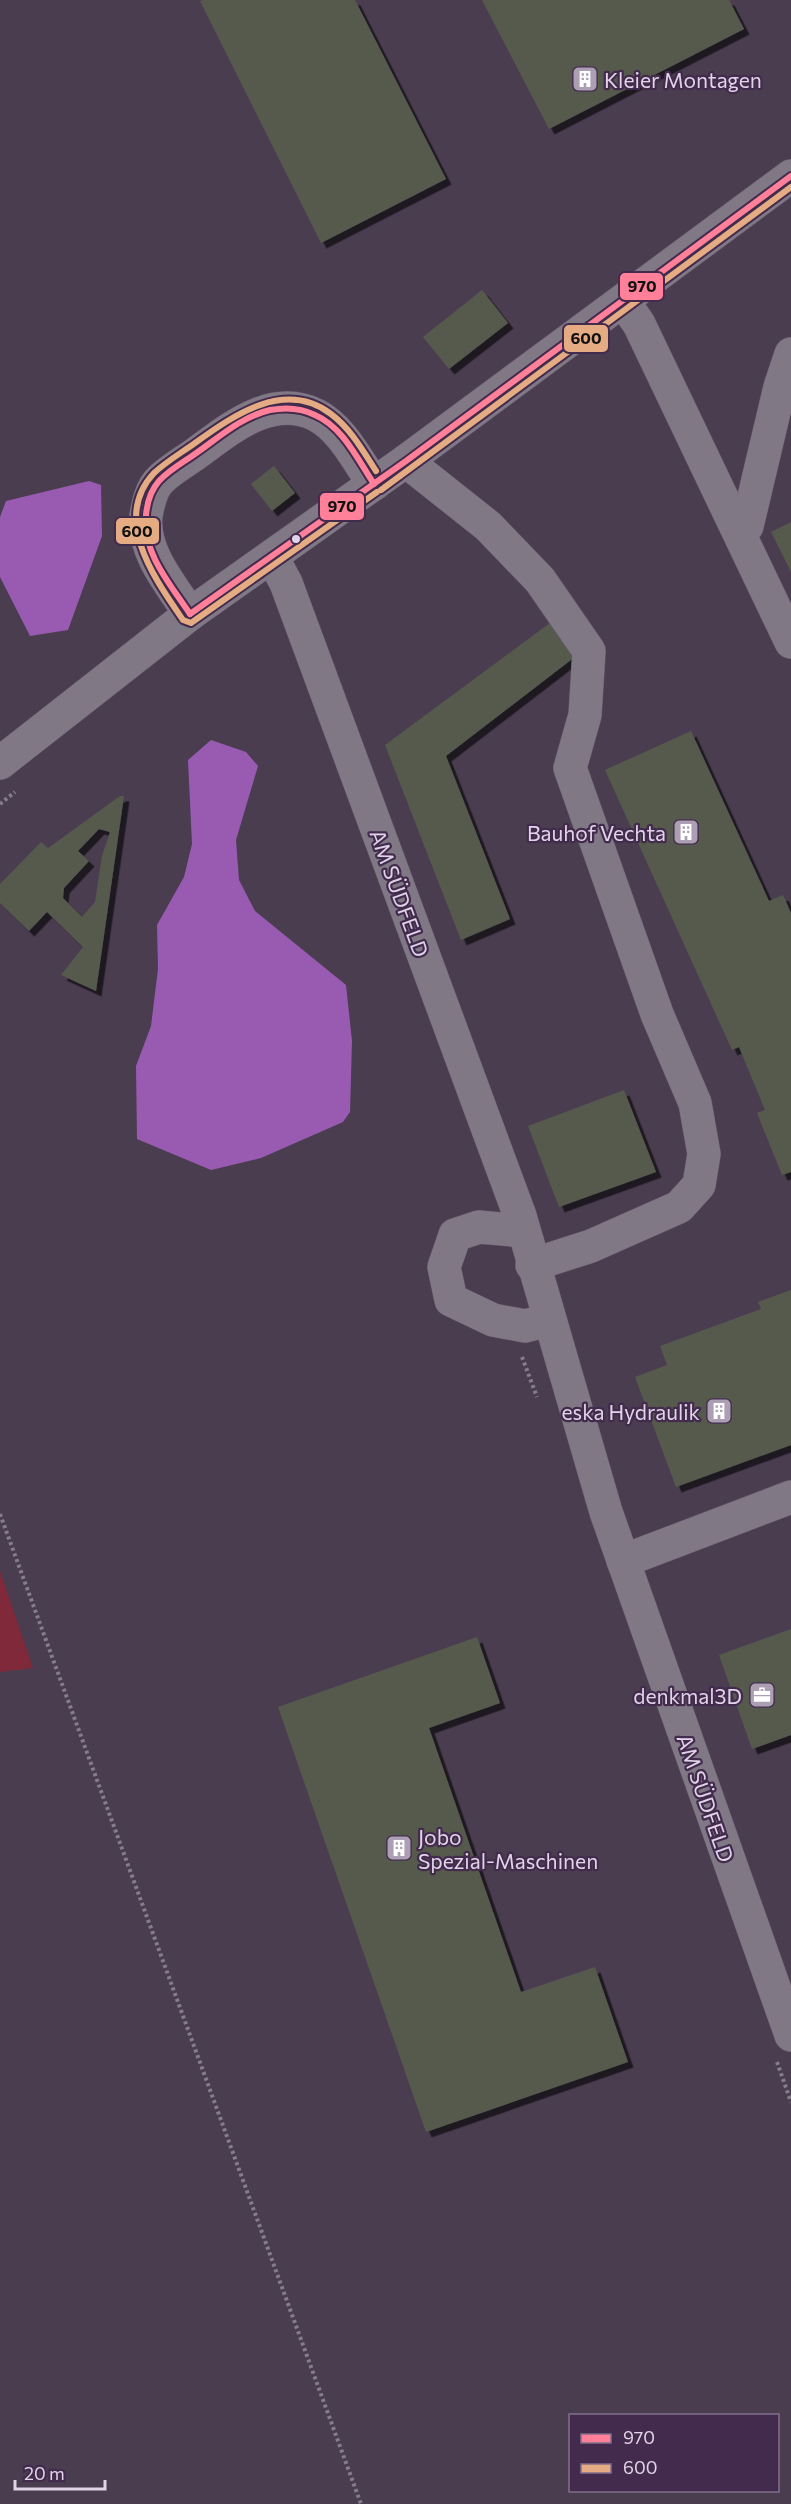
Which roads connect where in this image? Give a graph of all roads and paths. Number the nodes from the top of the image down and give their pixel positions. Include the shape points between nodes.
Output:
1 (790, 178) edge
2 (623, 302) junction
3 (791, 354) edge
4 (406, 461) junction
5 (374, 484) junction
6 (739, 532) junction
7 (272, 557) junction
8 (190, 614) junction
9 (791, 642) edge
10 (0, 763) edge
11 (524, 1231) junction
12 (532, 1264) junction
13 (549, 1320) junction
14 (791, 1497) edge
15 (0, 1514) edge
16 (623, 1561) junction
17 (791, 2035) edge
18 (362, 2504) edge

1 - 2 street
2 - 4 street
2 - 6 street via 639,324
3 - 6 street via 747,526
4 - 5 street
4 - 12 street via 503,541 540,580 589,651 585,715 570,768 657,1014 695,1103 704,1154 699,1185 678,1207 591,1246
5 - 7 street
5 - 8 street via 332,426 317,415 298,409 270,410 242,420 160,479 150,497 146,519 150,545 162,572
6 - 9 street
7 - 8 street
7 - 11 street, AM SÜDFELD via 286,583
8 - 10 street
11 - 12 street, AM SÜDFELD
11 - 13 street via 479,1227 454,1235 444,1267 451,1300 493,1320 525,1326
12 - 13 street, AM SÜDFELD
13 - 16 street, AM SÜDFELD
14 - 16 street
15 - 18 path
16 - 17 street, AM SÜDFELD

